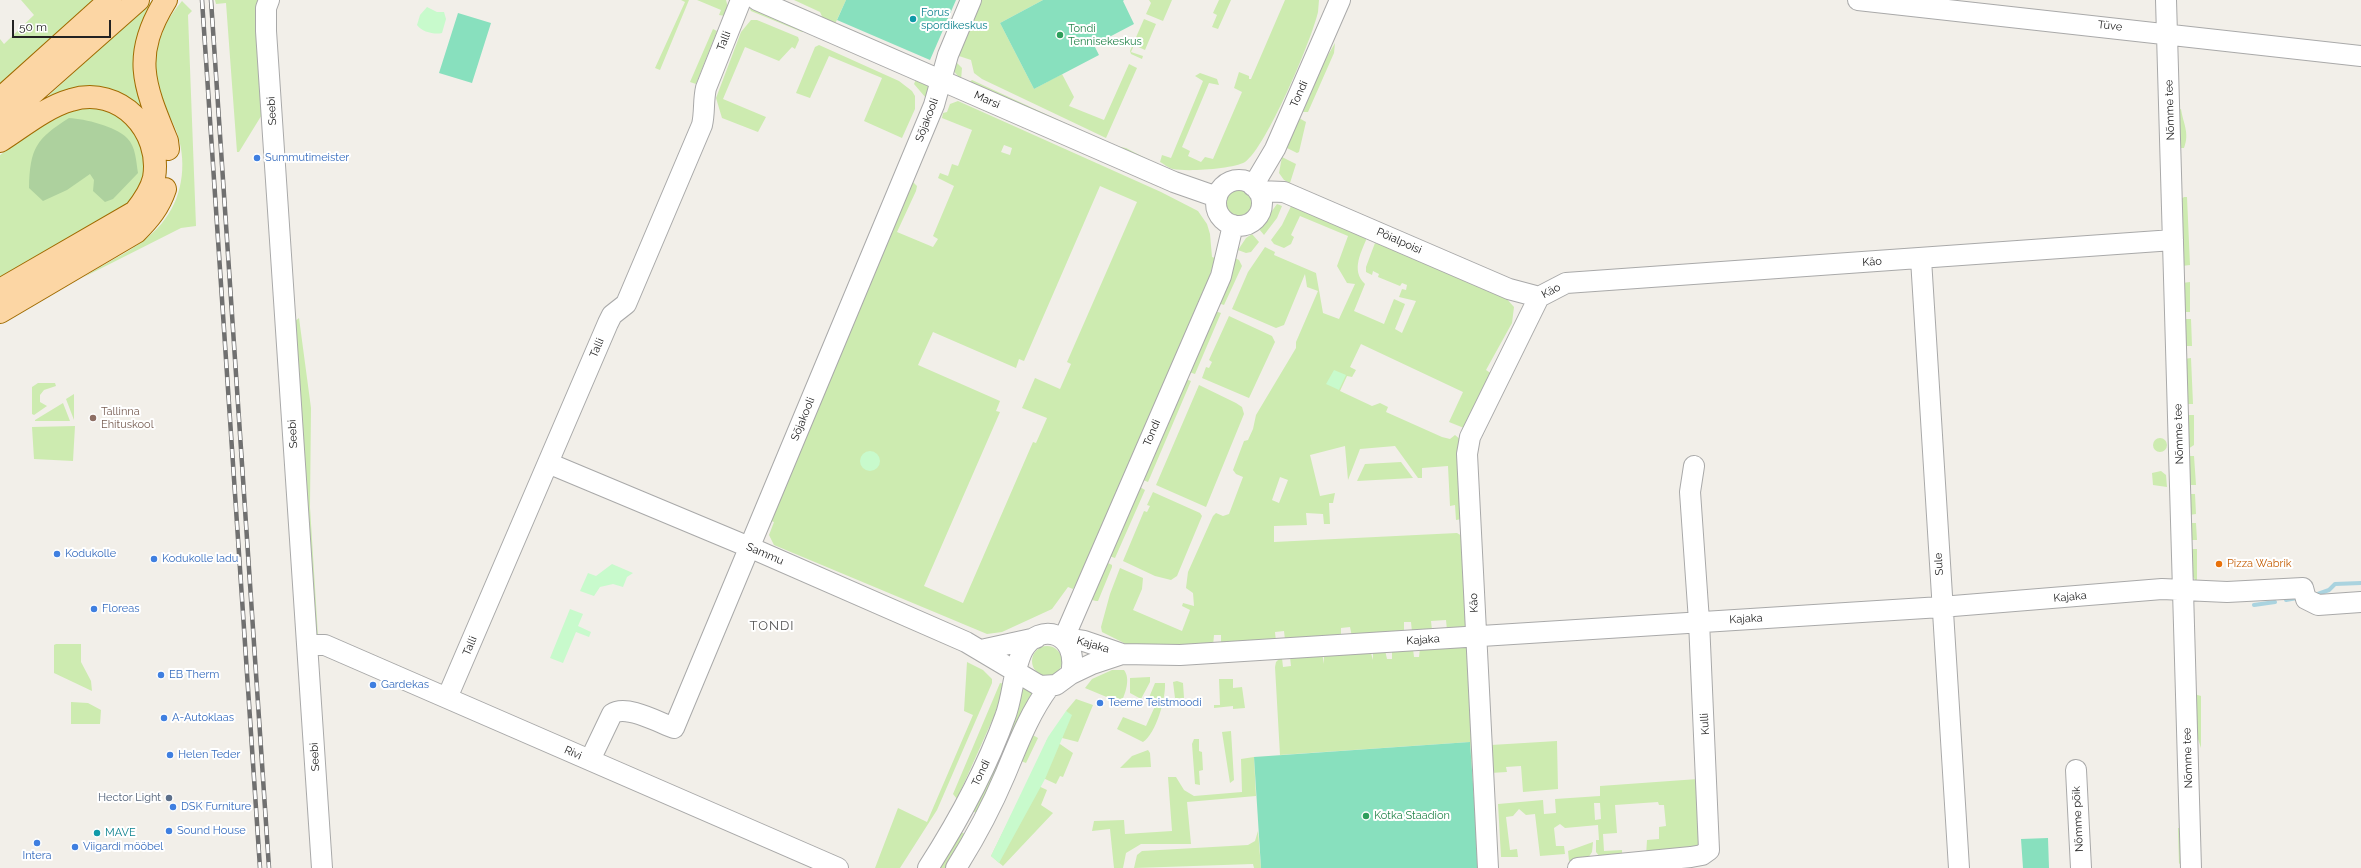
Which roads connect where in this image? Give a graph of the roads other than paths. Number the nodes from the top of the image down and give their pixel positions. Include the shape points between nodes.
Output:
1 (110, 0) edge
2 (138, 0) edge
3 (166, 0) edge
4 (269, 0) edge
5 (741, 0) edge
6 (757, 0) edge
7 (971, 0) edge
8 (1340, 0) edge
9 (1858, 0) edge
10 (2166, 0) edge
11 (2167, 33) junction
12 (2361, 56) edge
13 (941, 80) junction
14 (0, 99) edge
15 (0, 122) edge
16 (0, 141) edge
17 (1256, 189) junction
18 (1217, 197) junction
19 (1233, 225) junction
20 (2173, 240) junction
21 (1920, 259) junction
22 (0, 290) edge
23 (1539, 297) junction
24 (0, 312) edge
25 (548, 463) junction
26 (1694, 466) dead end
27 (749, 547) junction
28 (2183, 590) junction
29 (2361, 602) edge
30 (1941, 607) junction
31 (1699, 621) junction
32 (1476, 637) junction
33 (1036, 638) junction
34 (1064, 638) junction
35 (308, 645) junction
36 (981, 650) junction
37 (1122, 654) junction
38 (1018, 671) junction
39 (1071, 674) junction
40 (1049, 687) junction
41 (447, 698) junction
42 (590, 760) junction
43 (2076, 770) dead end
44 (322, 868) edge
45 (838, 868) edge
46 (928, 868) edge
47 (956, 868) edge
48 (1488, 868) edge
49 (1578, 868) edge
50 (1959, 868) edge
51 (2081, 868) edge
52 (2192, 868) edge

1 - 14 main road
2 - 15 main road
3 - 24 main road via 153,24 146,46 144,67 147,91 167,141 168,178 161,200 150,219 136,232
4 - 35 street, Seebi via 266,8 267,44
5 - 25 street, Talli via 706,88 703,100 705,111 699,132 626,304 612,315 608,323
6 - 13 street, Marsi
7 - 13 street, Sõjakooli via 948,55
8 - 17 street, Tondi
9 - 11 street, Tüve
10 - 11 street, Nõmme tee
11 - 12 street, Tüve
11 - 20 street, Nõmme tee
13 - 18 street, Marsi via 1174,182
13 - 27 street, Sõjakooli via 931,112
16 - 22 main road via 71,99 97,98 117,103 132,113 145,127 153,144 155,163 154,179 146,198 135,212
17 - 18 street via 1239,180 1232,181 1220,190
17 - 19 street via 1261,206 1254,220 1248,224
17 - 23 street, Pöialpoisi via 1284,192 1509,289
18 - 19 street via 1216,204 1221,217
19 - 34 street, Tondi via 1220,276
20 - 21 street, Käo
20 - 28 street, Nõmme tee
21 - 23 street, Käo via 1566,283
21 - 30 street, Sule
23 - 32 street, Käo via 1500,373 1468,446
25 - 27 street, Sammu
25 - 41 street, Talli
26 - 31 street, Kulli via 1690,492
27 - 36 street, Sammu
27 - 42 street, Sõjakooli via 674,728 627,710 616,711 612,714
28 - 29 street, Kajaka via 2227,592 2302,588 2306,599 2318,605
28 - 30 street, Kajaka
28 - 52 street, Nõmme tee
30 - 31 street, Kajaka
30 - 50 street, Sule
31 - 32 street, Kajaka
31 - 49 street, Kulli via 1709,850 1692,858
32 - 37 street, Kajaka via 1180,655
32 - 48 street, Käo
33 - 34 street via 1054,635
33 - 36 street
33 - 38 street via 1024,650
34 - 37 street, Kajaka via 1084,641
34 - 39 street via 1072,652
35 - 41 street, Rivi via 325,645
35 - 44 street, Seebi
36 - 38 street, Sammu
37 - 39 street, Kajaka
38 - 40 street via 1033,682
38 - 46 street, Tondi via 1006,715 984,768
39 - 40 street via 1064,681
40 - 47 street, Tondi via 1036,704 977,834
41 - 42 street, Rivi
42 - 45 street, Rivi
43 - 51 street, Nõmme põik

